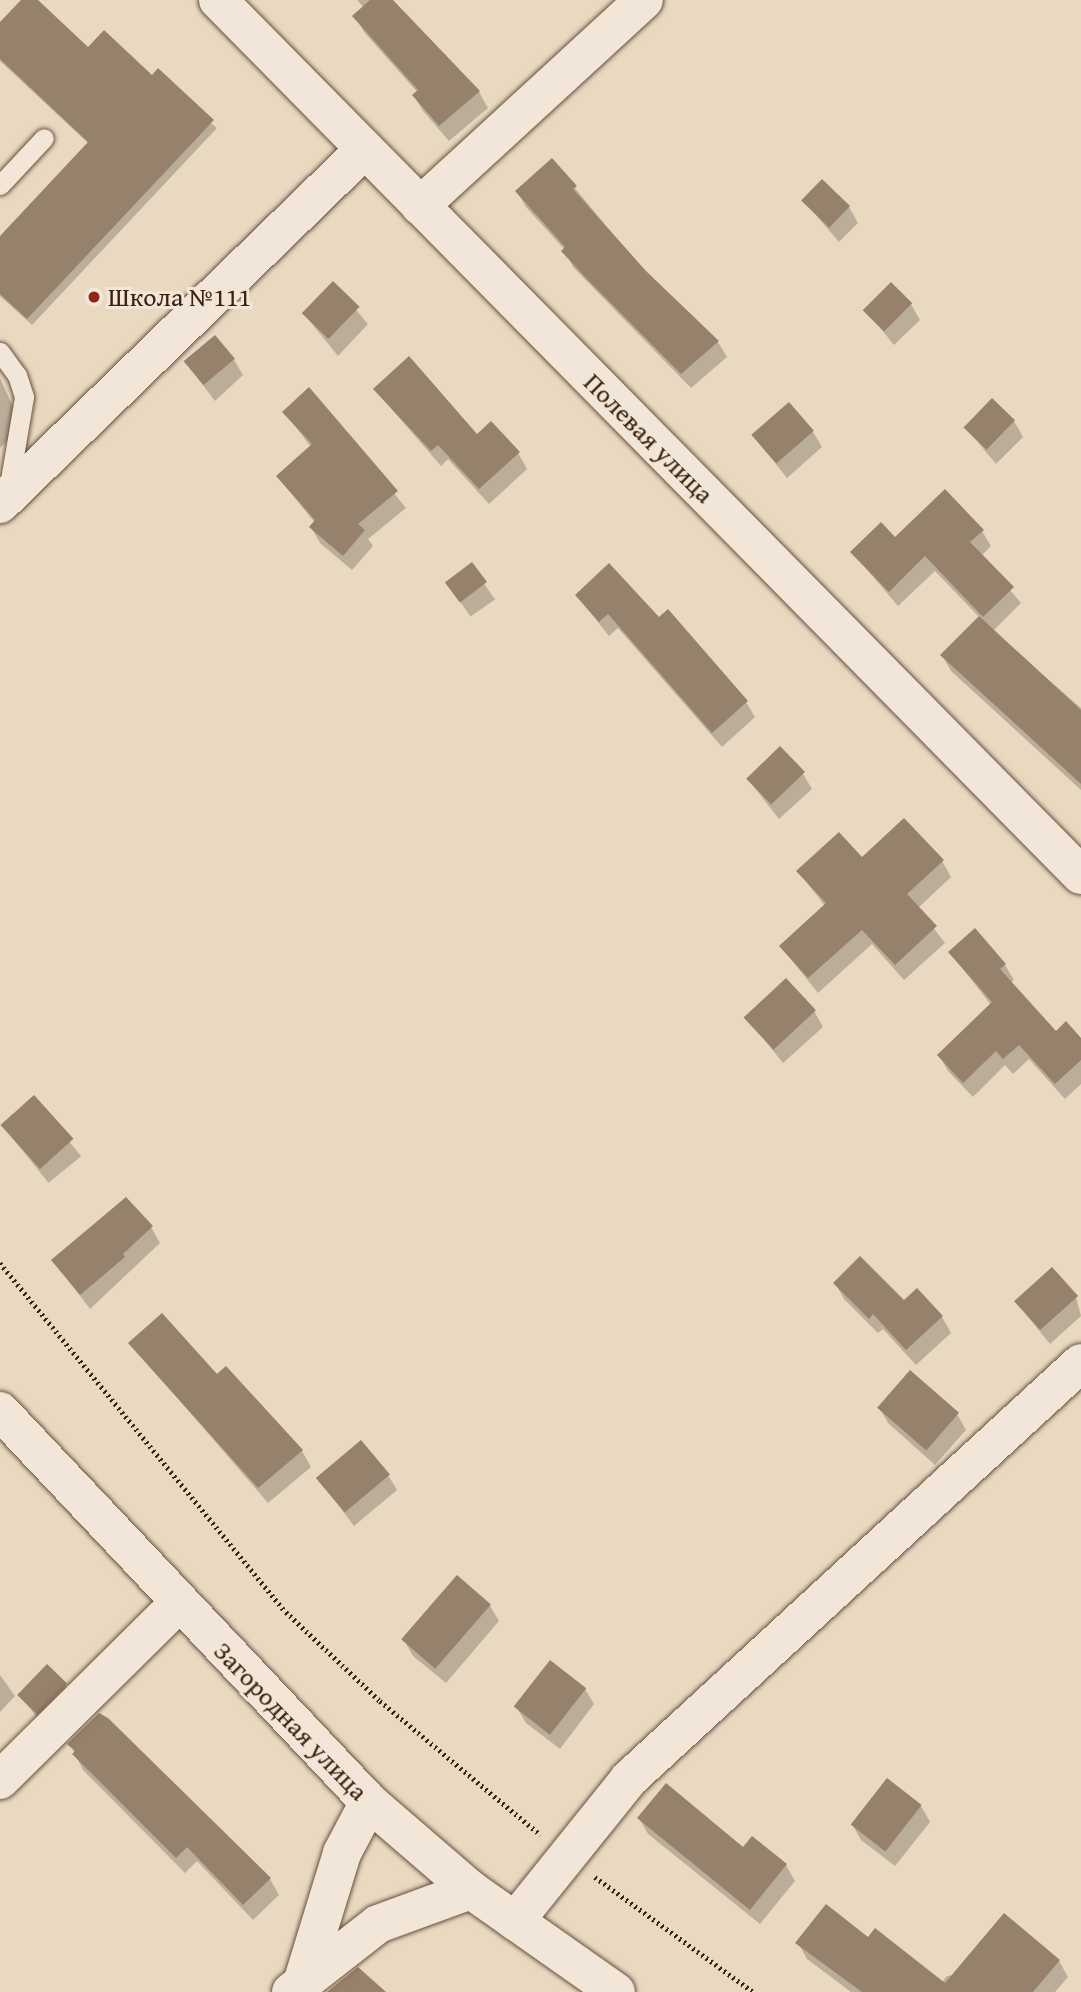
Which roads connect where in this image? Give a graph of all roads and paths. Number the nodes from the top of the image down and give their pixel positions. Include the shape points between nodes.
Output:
1 (218, 0) edge
2 (644, 0) edge
3 (44, 138) dead end
4 (365, 149) junction
5 (0, 185) edge
6 (420, 206) junction
7 (0, 352) edge
8 (4, 500) edge
9 (1081, 875) edge
10 (0, 1263) edge
11 (1081, 1363) edge
12 (0, 1411) edge
13 (178, 1604) junction
14 (0, 1780) edge
15 (369, 1802) junction
16 (567, 1856) junction
17 (471, 1890) junction
18 (516, 1921) junction
19 (297, 1986) edge
20 (616, 1992) edge
21 (753, 1992) edge

1 - 4 street, Полевая улица
2 - 6 street
3 - 5 lane
4 - 6 street, Полевая улица
4 - 8 street
6 - 9 street, Полевая улица
7 - 8 lane via 17,375 24,397
10 - 16 path via 286,1612 380,1701
11 - 16 street via 629,1779
12 - 13 street, Загородная улица
13 - 14 street
13 - 15 street, Загородная улица
15 - 17 street, Загородная улица
15 - 19 street via 342,1853
16 - 18 street
16 - 21 path
17 - 18 street, Загородная улица
17 - 19 street via 378,1924
18 - 20 street, Загородная улица

